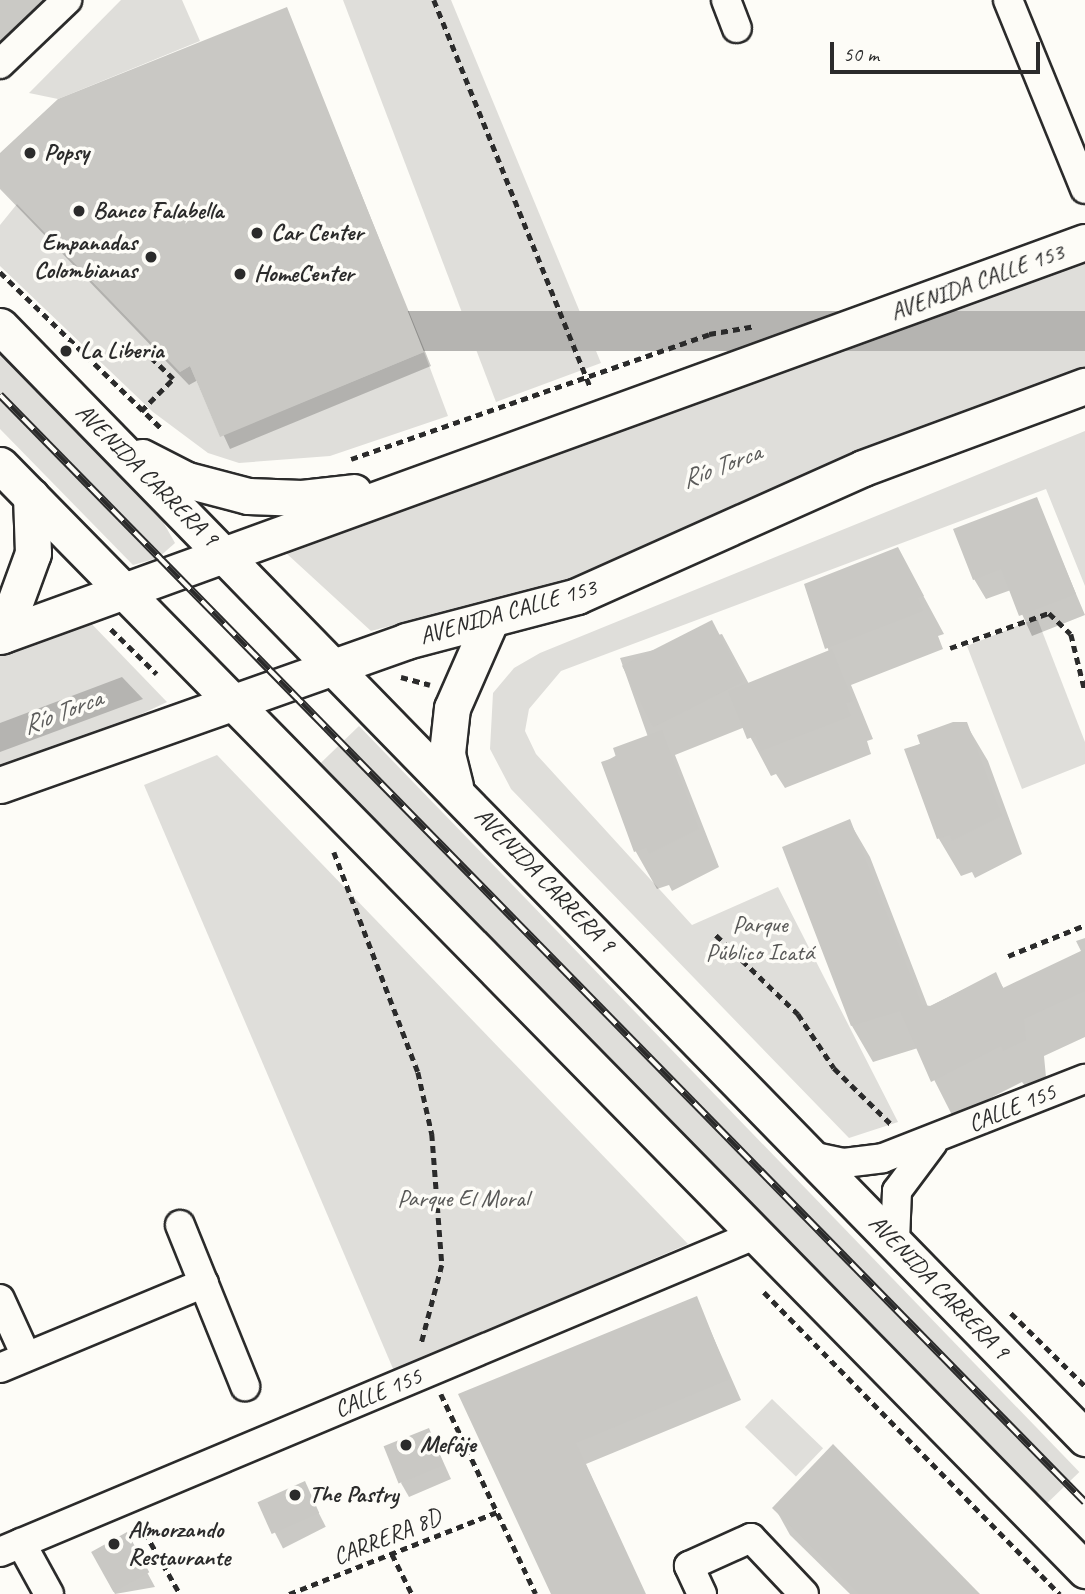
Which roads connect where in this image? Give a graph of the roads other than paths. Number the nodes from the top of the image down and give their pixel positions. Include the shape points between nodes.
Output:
1 (66, 0) edge
2 (726, 0) edge
3 (1008, 0) edge
4 (737, 28) dead end
5 (0, 64) edge
6 (1085, 189) edge
7 (1085, 242) edge
8 (0, 326) edge
9 (1085, 386) edge
10 (113, 441) junction
11 (0, 464) edge
12 (437, 478) junction
13 (31, 496) junction
14 (224, 554) junction
15 (123, 589) junction
16 (491, 619) junction
17 (1, 635) edge
18 (326, 657) junction
19 (225, 693) junction
20 (0, 785) edge
21 (455, 786) junction
22 (1085, 1079) edge
23 (940, 1137) junction
24 (815, 1157) junction
25 (180, 1225) dead end
26 (757, 1234) junction
27 (895, 1241) junction
28 (204, 1283) junction
29 (0, 1300) edge
30 (0, 1342) edge
31 (26, 1356) junction
32 (0, 1368) edge
33 (245, 1386) dead end
34 (1085, 1438) edge
35 (11, 1547) edge
36 (1085, 1570) edge
37 (49, 1594) edge
38 (702, 1594) edge
39 (804, 1594) edge

1 - 5 street
2 - 4 street
3 - 6 street
7 - 12 main road, AVENIDA CALLE 153
8 - 10 main road, AVENIDA CARRERA 9
9 - 16 main road, AVENIDA CALLE 153 via 853,472 577,596
10 - 12 main road via 187,480 248,496 302,498
10 - 14 main road, AVENIDA CARRERA 9
11 - 13 main road
12 - 14 main road, AVENIDA CALLE 153
13 - 15 main road
13 - 17 main road via 33,553
14 - 15 main road, AVENIDA CALLE 153
14 - 18 main road, AVENIDA CARRERA 9
15 - 17 main road, AVENIDA CALLE 153
15 - 19 main road
16 - 18 main road, AVENIDA CALLE 153
16 - 21 main road via 452,708 447,753
18 - 19 main road, AVENIDA CALLE 153
18 - 21 main road, AVENIDA CARRERA 9
19 - 20 main road, AVENIDA CALLE 153
19 - 26 main road
21 - 24 main road, AVENIDA CARRERA 9
22 - 23 street, CALLE 155
23 - 24 street, CALLE 155 via 867,1161
23 - 27 street, CALLE 155 via 917,1158 897,1191
24 - 27 main road, AVENIDA CARRERA 9
25 - 28 street
26 - 35 street, CALLE 155
26 - 36 main road
27 - 34 main road, AVENIDA CARRERA 9
28 - 31 street
28 - 33 street
29 - 31 street
30 - 31 street
31 - 32 street
35 - 37 street
38 - 39 street via 689,1566 751,1538

